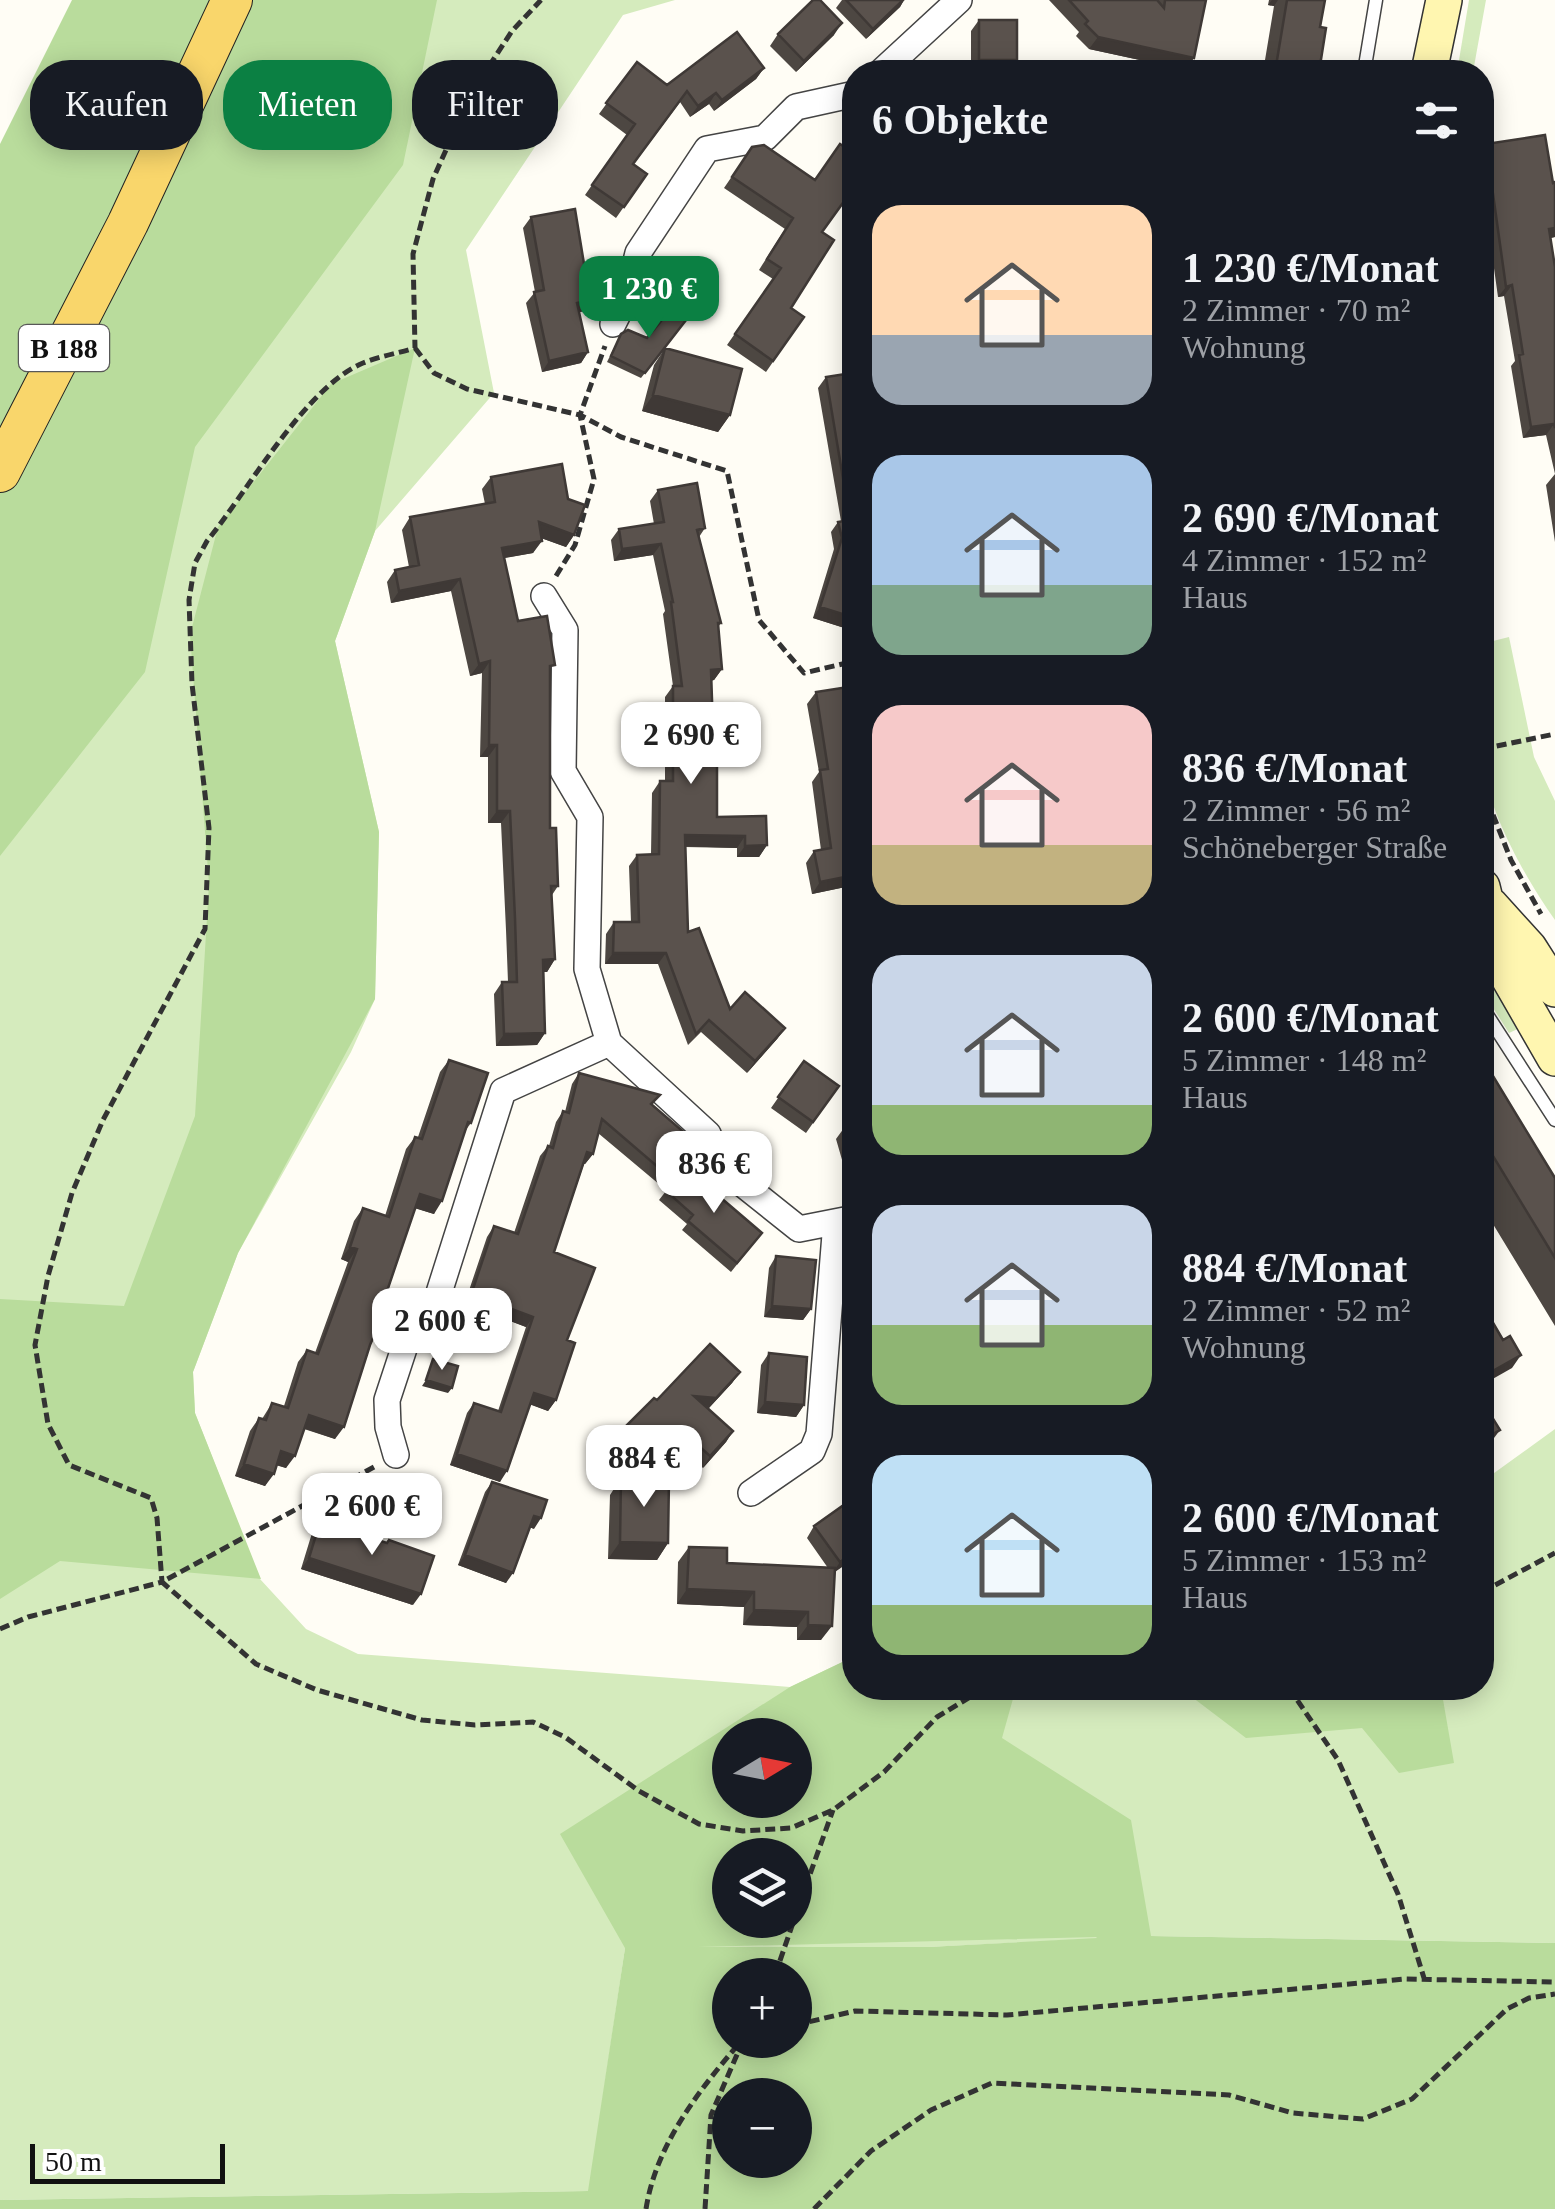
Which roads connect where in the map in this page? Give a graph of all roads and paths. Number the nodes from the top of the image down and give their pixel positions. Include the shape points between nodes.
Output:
1 (232, 0) edge
2 (542, 0) edge
3 (959, 0) edge
4 (1376, 0) edge
5 (1444, 0) edge
6 (899, 60) edge
7 (1366, 60) edge
8 (1432, 60) edge
9 (842, 97) edge
10 (613, 324) joint
11 (415, 348) junction
12 (580, 415) junction
13 (0, 472) edge
14 (544, 596) joint
15 (842, 664) edge
16 (1555, 734) edge
17 (1494, 747) edge
18 (1494, 817) edge
19 (1494, 910) edge
20 (1544, 920) dead end
21 (1494, 936) edge
22 (1555, 989) edge
23 (1494, 1026) edge
24 (609, 1043) junction
25 (1555, 1058) edge
26 (1555, 1120) edge
27 (842, 1221) edge
28 (842, 1245) edge
29 (396, 1455) joint
30 (751, 1493) dead end
31 (1555, 1553) edge
32 (162, 1582) junction
33 (1494, 1586) edge
34 (0, 1629) edge
35 (965, 1700) edge
36 (1297, 1700) edge
37 (833, 1810) junction
38 (812, 1868) edge
39 (1424, 1979) junction
40 (1555, 1982) edge
41 (1555, 1994) edge
42 (812, 2022) edge
43 (727, 2058) edge
44 (735, 2058) edge
45 (646, 2209) edge
46 (705, 2209) edge
47 (814, 2209) edge

1 - 13 main road, B 188 via 128,223
2 - 11 path via 512,31 472,92 433,179 412,254
3 - 6 street
4 - 7 lane
5 - 8 street
9 - 10 street via 796,107 765,138 707,149 638,253
10 - 12 path
11 - 12 path via 434,373 467,389
11 - 32 path via 362,363 331,384 299,417 194,563 192,684 210,828 205,928 103,1120 72,1193 35,1345 48,1424 69,1465 151,1498
12 - 14 path via 594,479 575,545
12 - 15 path via 621,437 727,470 759,620 804,673
14 - 24 street via 565,630 563,770 590,817 587,968
16 - 17 path
18 - 20 path
19 - 22 street
21 - 25 street via 1501,964
23 - 26 lane
24 - 27 street via 708,1134 720,1166 799,1229
24 - 29 street via 502,1091 444,1281 437,1299 414,1318 387,1400
28 - 30 street via 819,1434 812,1451
29 - 32 path
31 - 33 path
32 - 34 path
32 - 37 path via 256,1664 317,1690 422,1720 532,1722 699,1824 743,1831 791,1828
35 - 37 path
36 - 39 path via 1338,1760 1398,1894
37 - 38 path
39 - 40 path
39 - 42 path via 1006,2014 856,2011
41 - 47 path via 1506,2008 1412,2099 1364,2120 1293,2114 1229,2094 992,2083 931,2110 871,2151
43 - 45 path via 695,2094 650,2184
44 - 46 path via 711,2115

